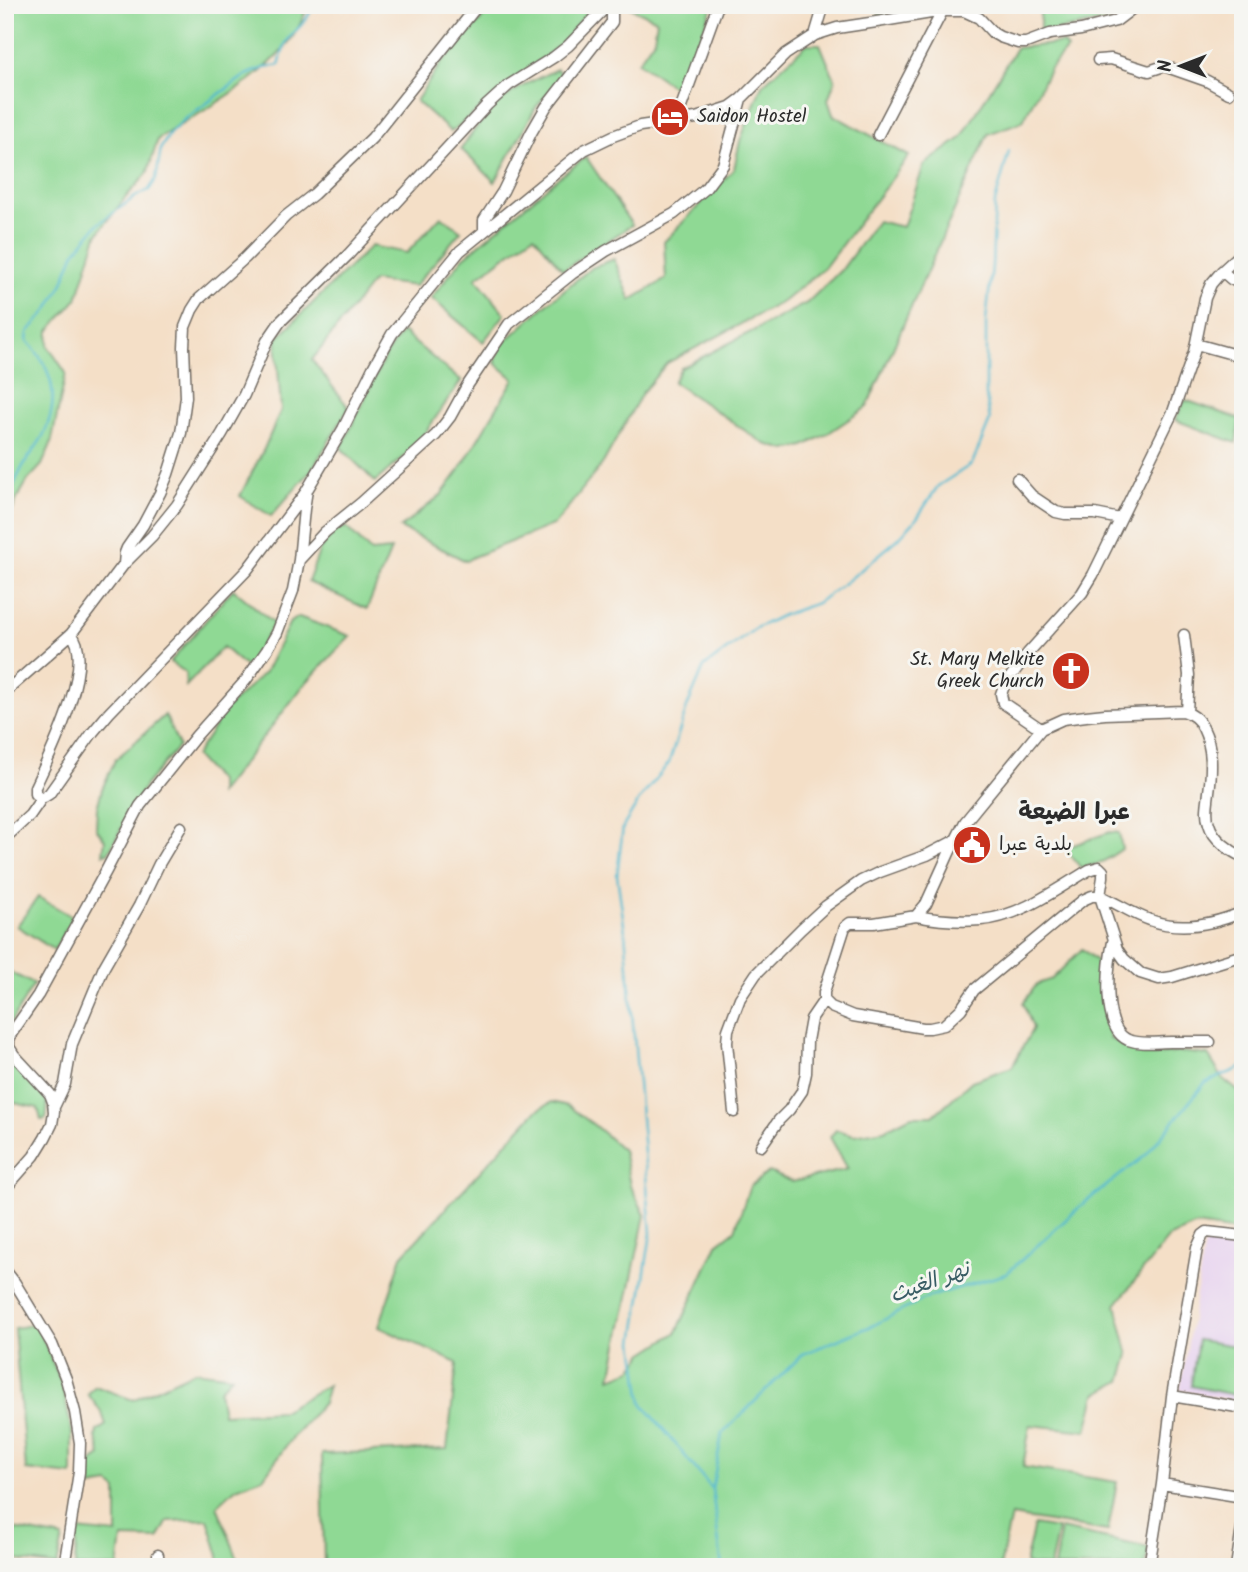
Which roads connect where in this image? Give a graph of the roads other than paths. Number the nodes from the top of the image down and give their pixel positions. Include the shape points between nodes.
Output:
1 (478, 5) edge
2 (608, 5) edge
3 (718, 5) edge
4 (824, 5) edge
5 (1137, 5) edge
6 (944, 8) edge
7 (815, 35) junction
8 (1098, 60) dead end
9 (1229, 93) dead end
10 (741, 99) junction
11 (676, 121) junction
12 (878, 135) dead end
13 (484, 231) junction
14 (1243, 252) edge
15 (1222, 271) junction
16 (1243, 285) edge
17 (1196, 344) junction
18 (1243, 357) edge
19 (1017, 480) dead end
20 (307, 489) junction
21 (1120, 519) junction
22 (299, 560) junction
23 (124, 564) junction
24 (71, 634) junction
25 (1184, 635) dead end
26 (5, 692) edge
27 (1187, 712) junction
28 (1041, 729) junction
29 (41, 799) junction
30 (181, 827) dead end
31 (5, 838) edge
32 (956, 840) junction
33 (1243, 858) edge
34 (1100, 896) junction
35 (1243, 912) edge
36 (916, 916) junction
37 (1114, 939) junction
38 (1243, 955) edge
39 (824, 1000) junction
40 (1210, 1042) dead end
41 (54, 1107) junction
42 (734, 1112) dead end
43 (761, 1146) dead end
44 (5, 1189) edge
45 (1243, 1236) edge
46 (5, 1270) edge
47 (1172, 1396) junction
48 (1243, 1408) edge
49 (1162, 1484) junction
50 (1243, 1497) edge
51 (1243, 1522) edge
52 (158, 1555) dead end
53 (1149, 1565) edge
54 (64, 1567) edge
55 (159, 1567) edge
56 (1172, 1567) edge
57 (1236, 1567) edge

1 - 23 street via 372,138 192,310 184,334 186,397 181,433 165,482 127,548
2 - 13 street via 612,22 546,107 484,220
2 - 23 street via 568,46 487,105 280,322 198,474 160,527
3 - 11 street
4 - 7 street
5 - 6 street via 1116,21 1018,43 993,33 970,13
6 - 7 street
6 - 12 street
7 - 10 street via 786,54
8 - 9 street via 1111,59 1149,71 1164,65
10 - 11 street via 714,113
10 - 22 street via 723,165 705,189 666,220 573,273 509,324 436,435
11 - 13 street via 640,127 584,150
13 - 20 street via 460,251 392,334
14 - 15 street
15 - 16 street
15 - 17 street via 1205,298
17 - 18 street
17 - 21 street via 1173,412
19 - 21 street via 1056,512
20 - 22 street
20 - 29 street via 247,570 116,704
21 - 28 street via 1082,593 1004,686 1006,706
22 - 41 street via 288,606 267,650 139,806 38,995 9,1037 11,1051 47,1089
23 - 24 street
24 - 26 street
24 - 29 street via 78,646 77,674 63,724 35,787 36,797
25 - 27 street
27 - 28 street via 1086,716 1063,719
27 - 33 street via 1200,722 1210,751 1210,828
28 - 32 street via 987,793
29 - 31 street
30 - 41 street via 104,967 72,1044 65,1084
32 - 36 street
32 - 42 street via 861,881 826,906 756,974 740,998 729,1030
34 - 35 street via 1171,925 1216,922
34 - 36 street via 1103,877 1099,867 996,917 938,921
34 - 37 street
34 - 39 street via 1083,900 1000,968 944,1025 923,1028 853,1016
36 - 39 street via 848,924
37 - 38 street via 1124,959 1140,974 1159,979
37 - 40 street via 1109,1001 1123,1037 1138,1042
39 - 43 street via 811,1019 803,1091
41 - 44 street via 45,1138
45 - 47 street via 1211,1231 1199,1241
46 - 54 street via 52,1344 75,1412 79,1465
47 - 48 street
47 - 49 street
49 - 50 street
49 - 53 street
51 - 57 street
52 - 55 street
53 - 56 street

